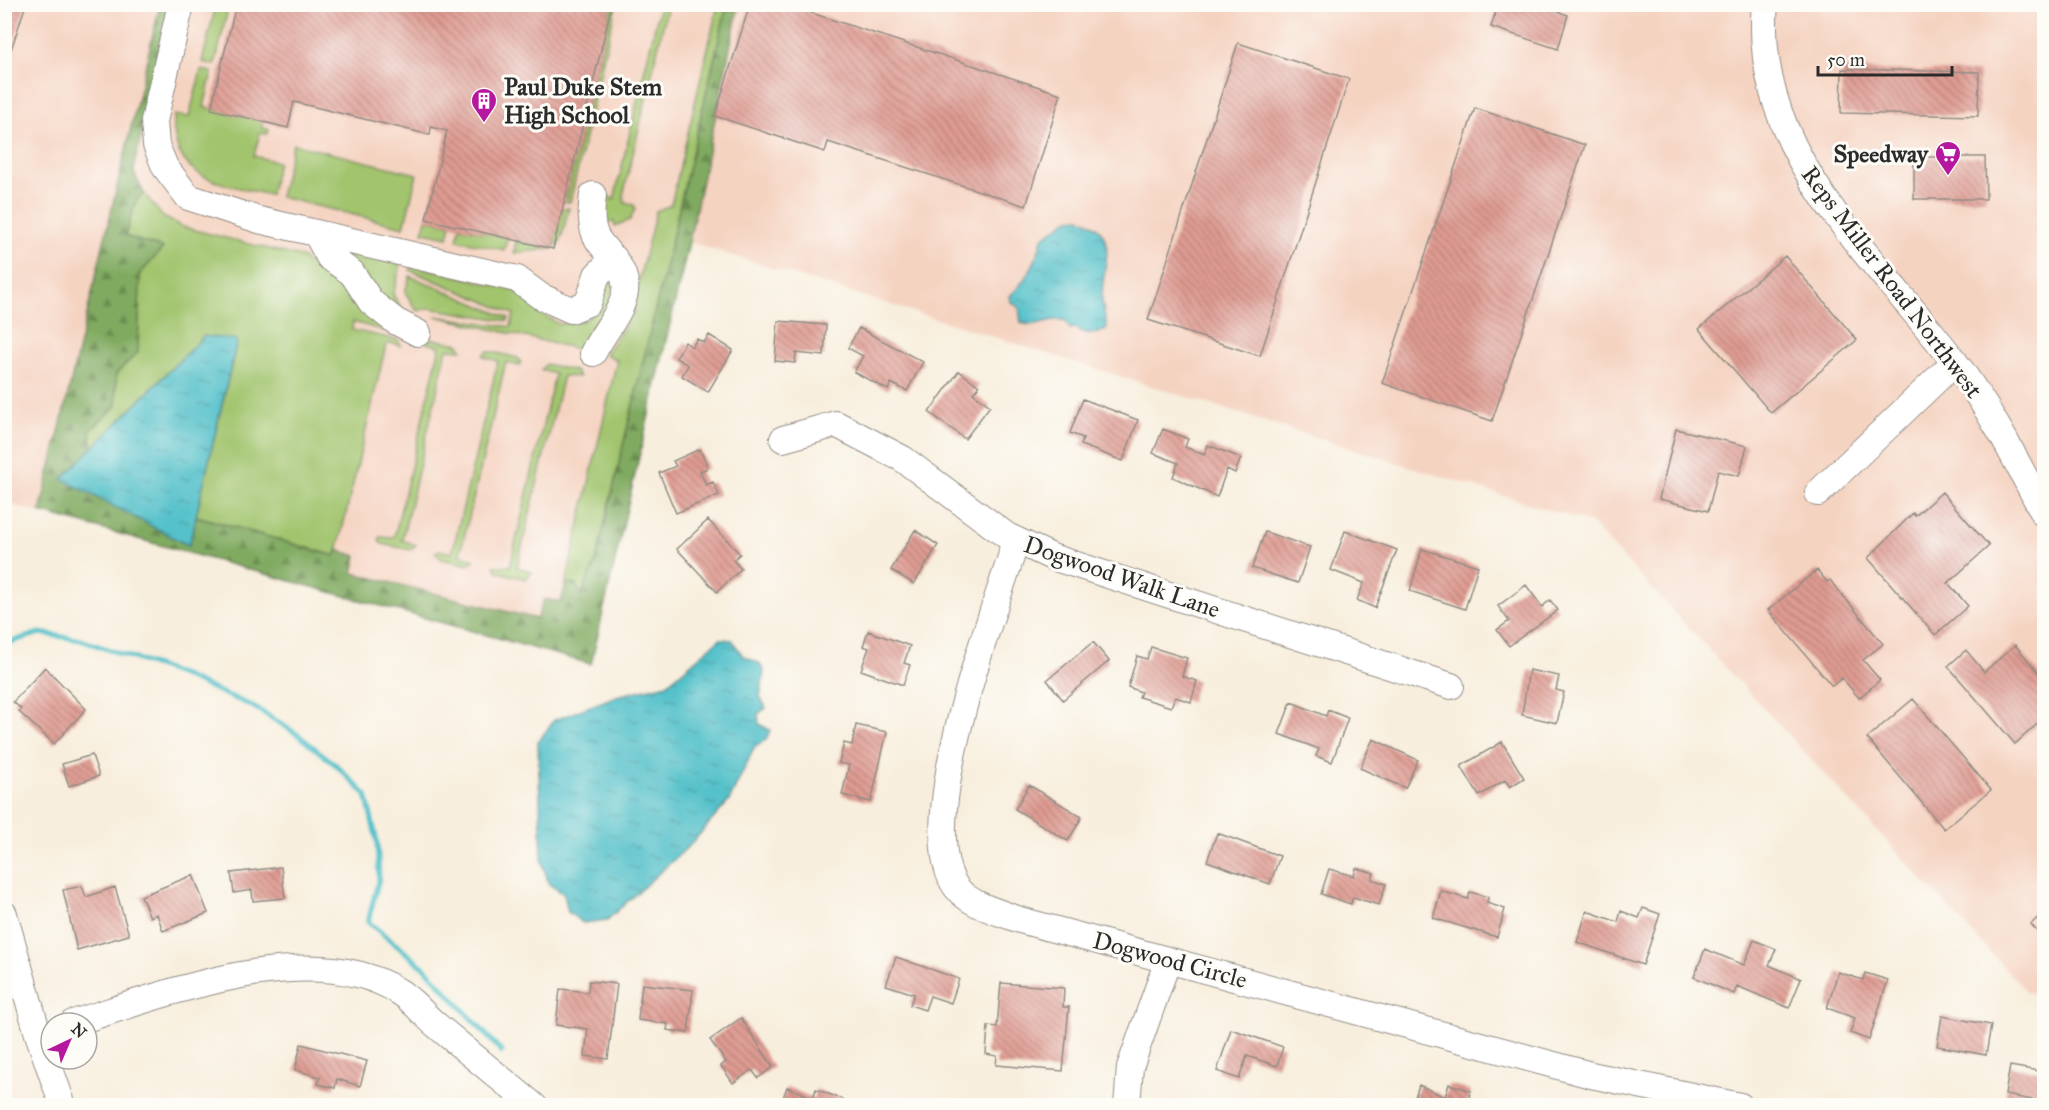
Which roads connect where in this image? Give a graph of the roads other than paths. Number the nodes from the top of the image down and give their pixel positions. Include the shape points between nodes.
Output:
1 (181, 4) edge
2 (1765, 4) edge
3 (593, 195) dead end
4 (316, 233) junction
5 (614, 258) junction
6 (418, 333) dead end
7 (593, 353) dead end
8 (1955, 362) junction
9 (783, 439) dead end
10 (1818, 493) dead end
11 (2044, 514) edge
12 (1014, 539) junction
13 (1451, 686) dead end
14 (4, 914) edge
15 (1168, 960) junction
16 (39, 1015) edge
17 (99, 1015) edge
18 (54, 1071) edge
19 (63, 1106) edge
20 (534, 1106) edge
21 (1127, 1106) edge
22 (1740, 1106) edge

1 - 4 street via 154,121 156,145 165,166 188,197
2 - 8 street, Reps Miller Road Northwest via 1764,55 1773,95 1799,159 1829,207
3 - 5 street via 591,211 596,238
4 - 5 street via 517,279 540,296 571,310 588,303 597,275
4 - 6 street via 329,257 352,273 371,302
5 - 7 street via 626,284 618,314
8 - 10 street
8 - 11 street, Reps Miller Road Northwest via 1984,404
9 - 12 street, Dogwood Walk Lane via 836,424 903,459
12 - 13 street, Dogwood Walk Lane via 1052,557
12 - 15 street, Dogwood Circle via 963,703 945,804 945,865 957,888 970,900 1020,920
14 - 16 street
15 - 21 street via 1130,1067
15 - 22 street, Dogwood Circle via 1591,1075
17 - 20 street via 172,992 269,970 327,967 372,977 400,992
18 - 19 street

